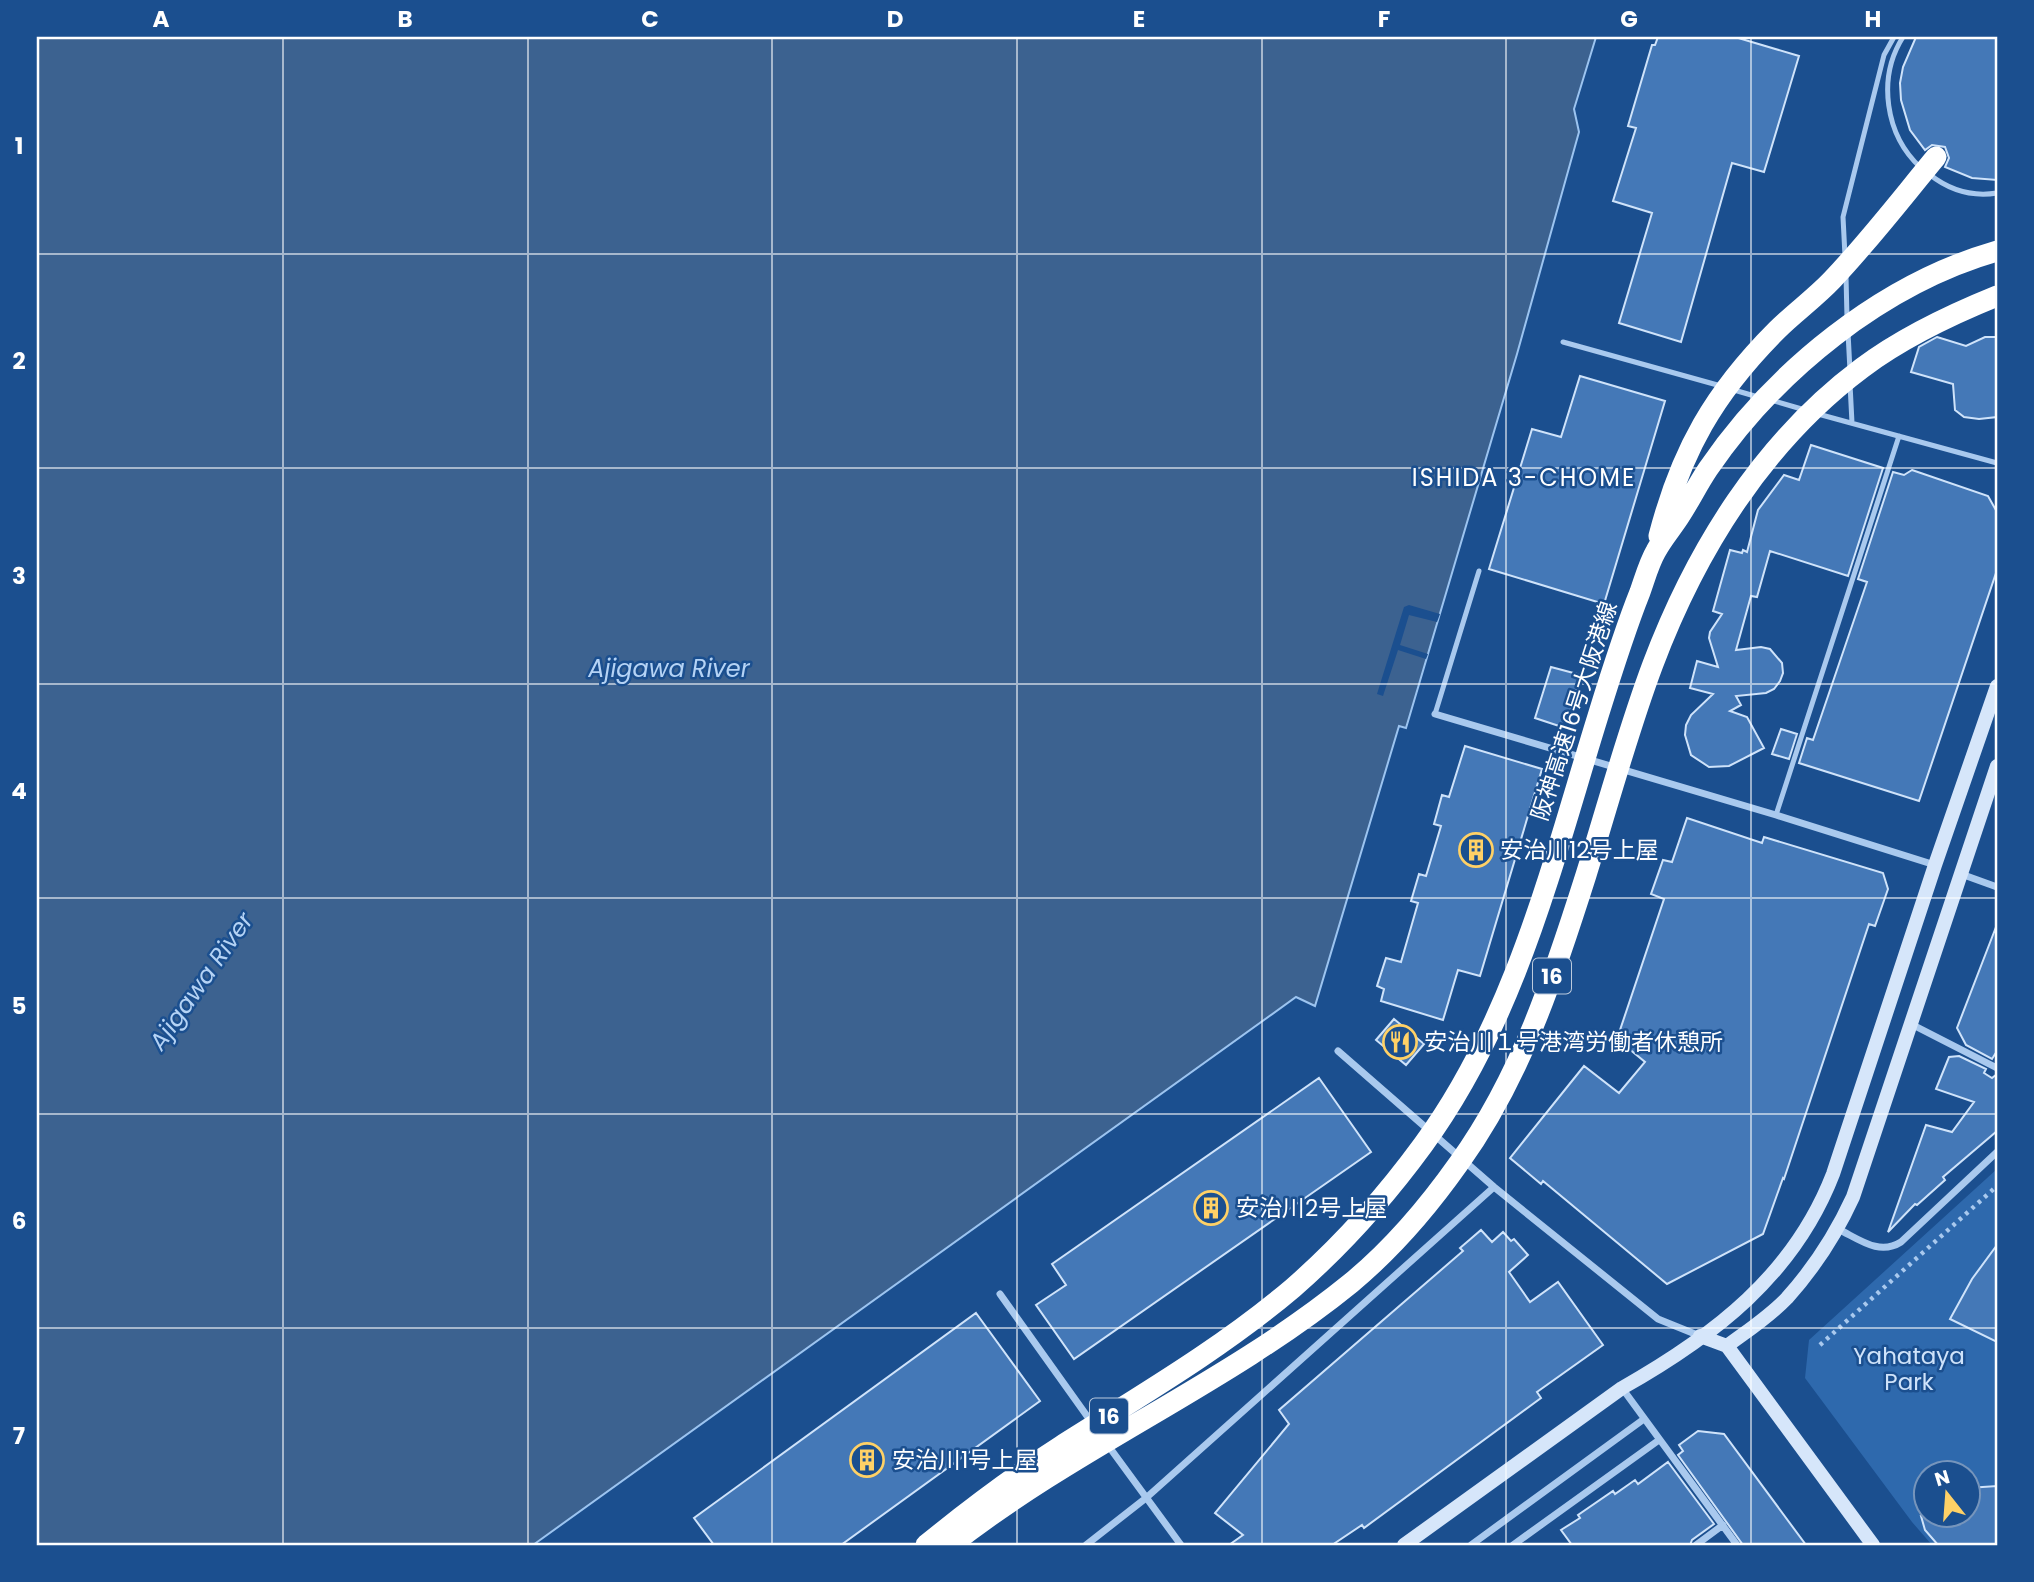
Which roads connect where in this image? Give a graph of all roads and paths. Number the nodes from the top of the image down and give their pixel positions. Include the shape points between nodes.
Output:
1 (1894, 37) edge
2 (1903, 37) edge
3 (1936, 157) dead end
4 (1997, 193) edge
5 (1997, 251) edge
6 (1997, 296) edge
7 (1563, 342) dead end
8 (1852, 423) junction
9 (1899, 436) junction
10 (1997, 463) edge
11 (1655, 552) junction
12 (1479, 571) dead end
13 (1997, 686) edge
14 (1435, 714) joint
15 (1996, 776) edge
16 (1776, 816) junction
17 (1935, 865) junction
18 (1961, 874) junction
19 (1997, 887) edge
20 (1911, 1024) junction
21 (1338, 1051) dead end
22 (1996, 1066) edge
23 (1997, 1152) edge
24 (1997, 1186) edge
25 (1494, 1187) junction
26 (1838, 1229) junction
27 (1000, 1294) dead end
28 (1700, 1336) junction
29 (1820, 1345) dead end
30 (1727, 1346) junction
31 (1622, 1388) junction
32 (1644, 1419) junction
33 (1659, 1440) junction
34 (1146, 1498) junction
35 (1723, 1525) junction
36 (926, 1545) edge
37 (951, 1545) edge
38 (1086, 1545) edge
39 (1181, 1545) edge
40 (1404, 1545) edge
41 (1471, 1545) edge
42 (1513, 1545) edge
43 (1696, 1545) edge
44 (1737, 1545) edge
45 (1872, 1545) edge

1 - 8 lane via 1884,55 1843,217
2 - 4 lane via 1888,76 1892,124 1902,146 1941,183 1962,192
3 - 11 highway, bridge via 1830,282 1751,357 1718,397 1683,461
5 - 11 highway, 阪神高速16号大阪港線 / 16, bridge via 1913,286 1865,314 1804,360 1747,418 1707,470
6 - 37 highway, 16, bridge via 1938,321 1863,367 1798,425 1727,515 1682,596 1653,663 1572,918 1524,1049 1499,1100 1431,1201 1354,1281 1310,1315 1049,1476
7 - 8 lane
8 - 9 lane
9 - 10 lane
9 - 16 lane
11 - 36 highway, 阪神高速16号大阪港線 / 16, bridge via 1609,679 1534,926 1475,1062 1422,1146 1344,1239 1293,1288 1188,1367 1044,1457
12 - 14 lane
13 - 17 street
14 - 16 street
15 - 18 street
16 - 17 street
17 - 28 street via 1833,1174 1814,1218 1754,1296
18 - 19 street
18 - 20 street
20 - 22 street
20 - 26 street
21 - 25 street
23 - 26 street via 1891,1248 1878,1248
24 - 29 path
25 - 28 street via 1658,1319
25 - 34 street
26 - 30 street via 1786,1299
27 - 34 street
28 - 30 street
28 - 31 street
30 - 45 street
31 - 32 street
31 - 40 street
32 - 33 street
32 - 41 street
33 - 35 street
33 - 42 street
34 - 38 street
34 - 39 street
35 - 43 street
35 - 44 street

